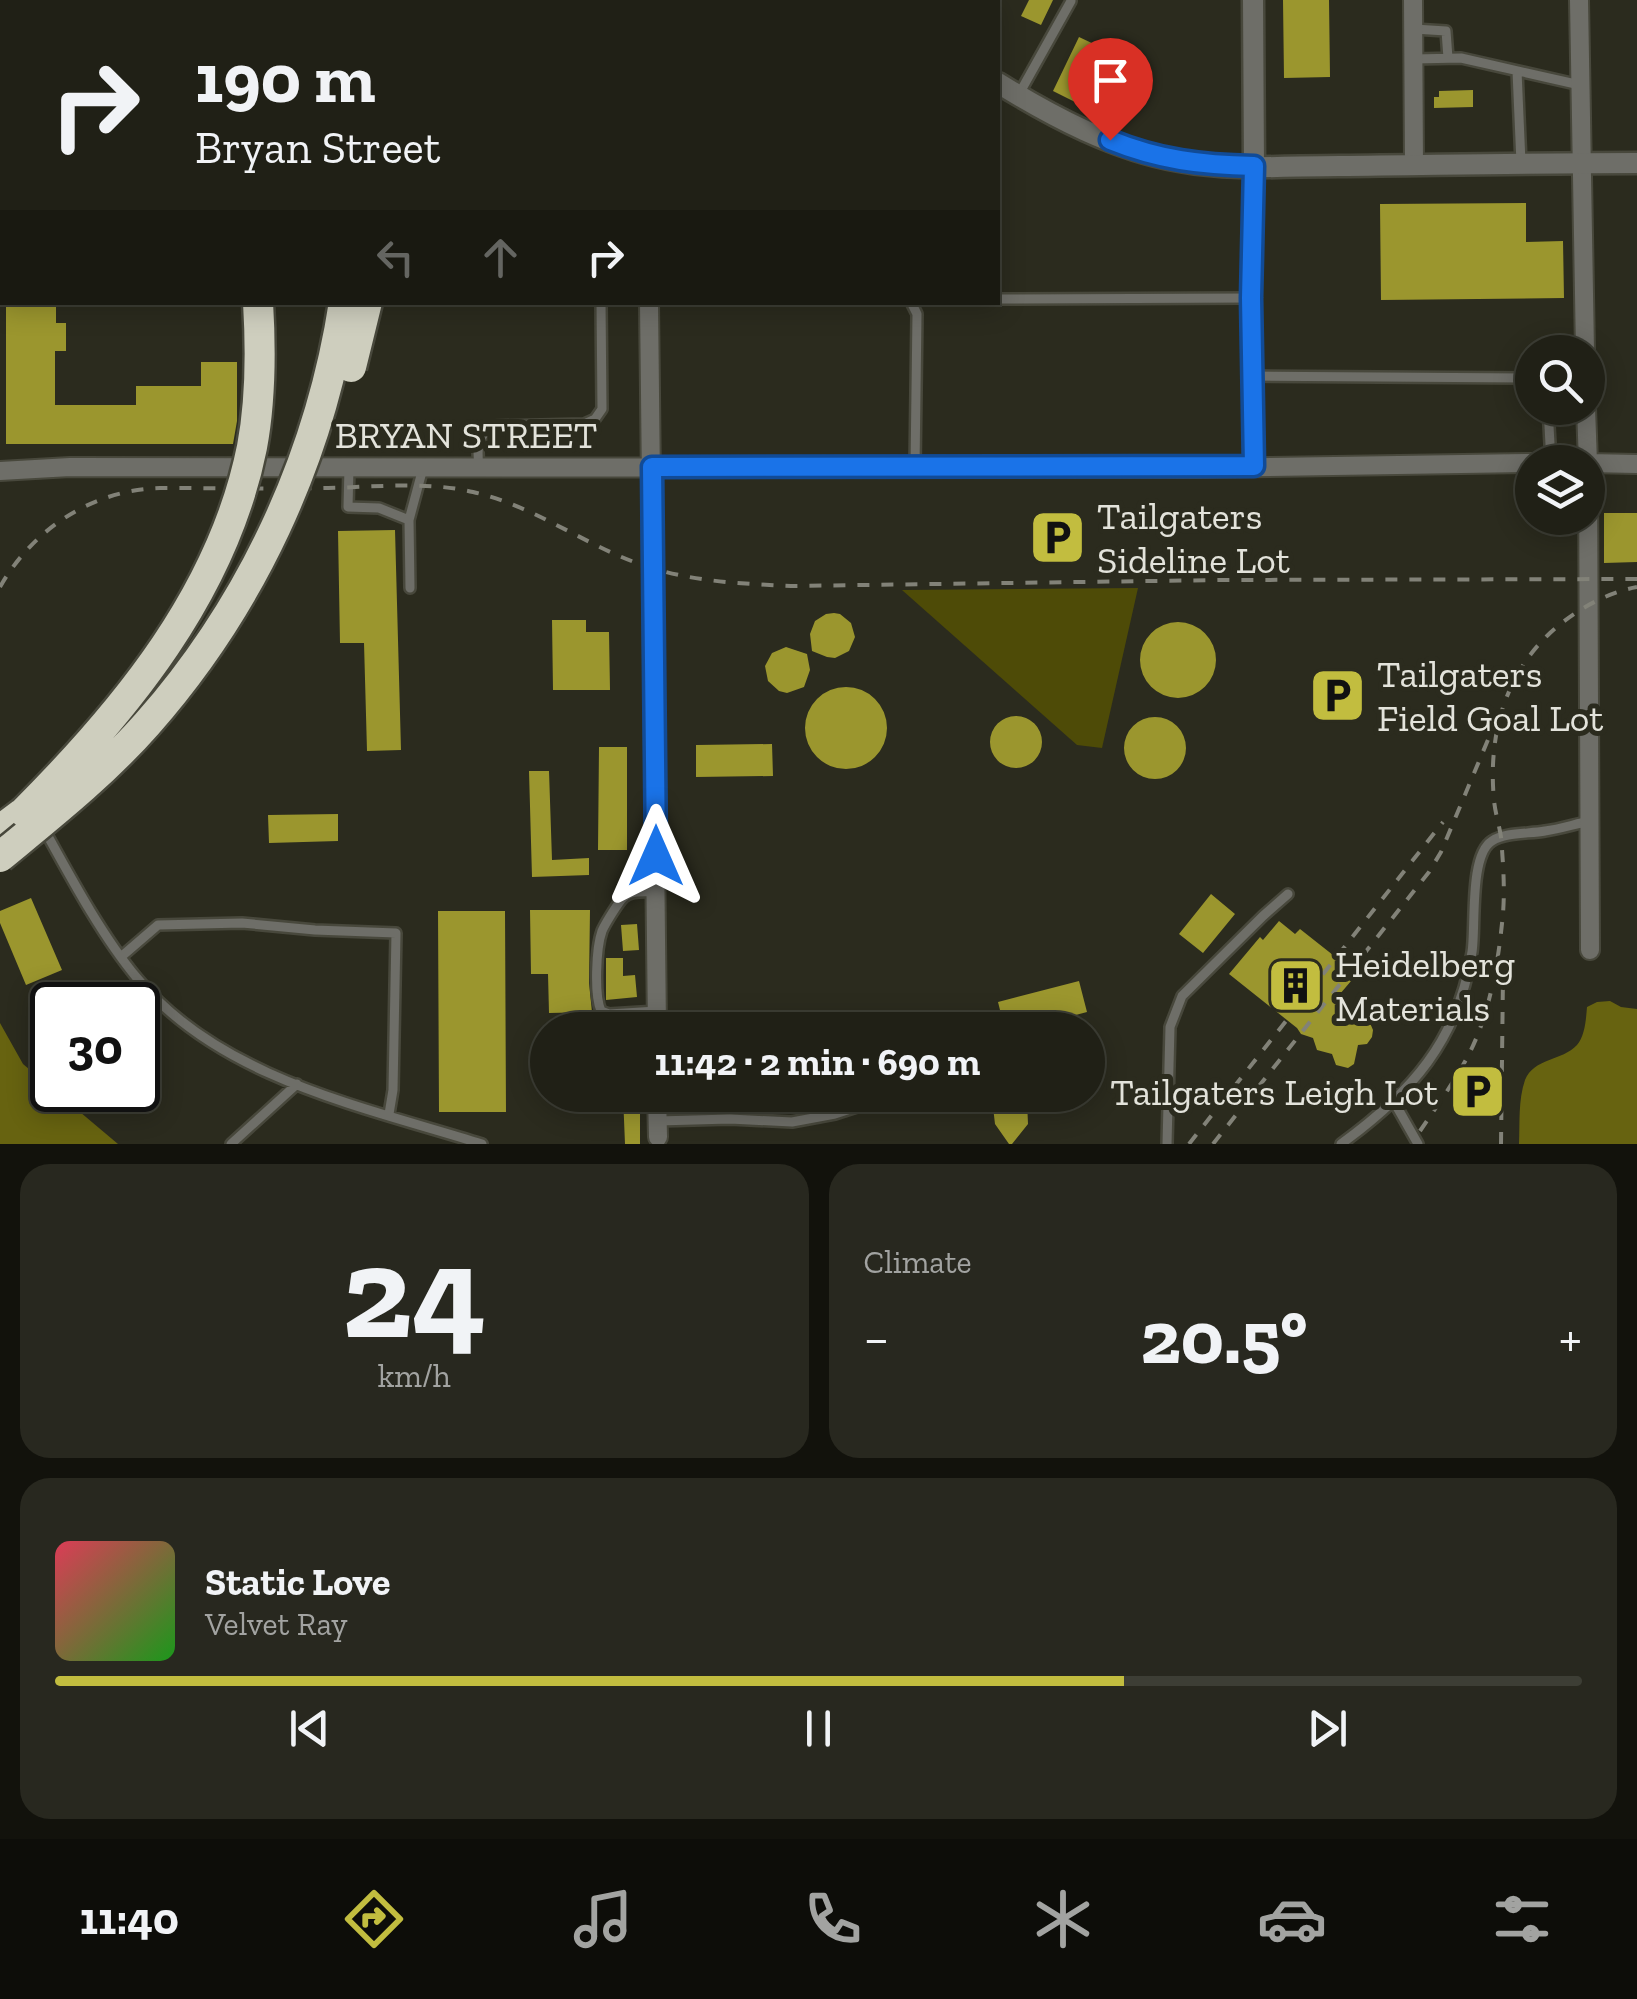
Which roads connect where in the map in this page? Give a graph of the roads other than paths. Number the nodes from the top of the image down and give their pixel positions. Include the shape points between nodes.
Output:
1 (1071, 0) edge
2 (1253, 0) edge
3 (1414, 0) edge
4 (1579, 0) edge
5 (1414, 29) junction
6 (1448, 58) junction
7 (1414, 59) junction
8 (1516, 71) junction
9 (1000, 84) edge
10 (1580, 86) junction
11 (1018, 96) junction
12 (1581, 163) junction
13 (1637, 163) edge
14 (1521, 164) junction
15 (1414, 165) junction
16 (1254, 166) junction
17 (1251, 298) junction
18 (1000, 299) edge
19 (258, 305) edge
20 (326, 305) edge
21 (343, 305) edge
22 (366, 305) edge
23 (601, 305) edge
24 (649, 305) edge
25 (912, 305) edge
26 (1585, 335) edge
27 (1252, 376) junction
28 (1515, 378) edge
29 (1515, 463) edge
30 (1637, 464) edge
31 (1605, 465) edge
32 (1254, 466) junction
33 (652, 467) junction
34 (914, 467) junction
35 (349, 468) junction
36 (424, 468) junction
37 (479, 468) junction
38 (0, 471) edge
39 (409, 520) junction
40 (1588, 535) edge
41 (249, 580) junction
42 (410, 588) dead end
43 (16, 811) edge
44 (1590, 821) junction
45 (0, 857) edge
46 (656, 892) junction
47 (1288, 894) dead end
48 (1590, 950) dead end
49 (122, 956) junction
50 (603, 1012) edge
51 (657, 1012) edge
52 (297, 1084) junction
53 (1393, 1100) junction
54 (842, 1112) edge
55 (389, 1114) junction
56 (658, 1134) edge
57 (231, 1144) edge
58 (482, 1144) edge
59 (1168, 1144) edge
60 (1340, 1144) edge
61 (1418, 1144) edge

1 - 11 lane
2 - 16 street
3 - 5 street
4 - 10 street
5 - 6 lane via 1446,31
5 - 7 street
6 - 7 lane
6 - 8 lane
7 - 15 street
8 - 10 lane
8 - 14 lane
9 - 11 street
10 - 12 street
11 - 16 street via 1130,148 1178,161
12 - 13 street
12 - 14 street
12 - 26 street
14 - 15 street
15 - 16 street
16 - 17 street
17 - 18 lane
17 - 27 street
19 - 43 highway, bridge via 254,436 217,557 144,674 98,731
20 - 43 highway, bridge via 290,451 222,594 125,724 93,756
21 - 41 highway, bridge via 311,440
22 - 41 highway, bridge via 318,460
23 - 37 lane via 602,410 596,419 494,426 479,439
24 - 33 street
25 - 34 lane
27 - 28 lane
27 - 32 street
29 - 32 street, BRYAN STREET
30 - 31 street
32 - 34 street, BRYAN STREET
33 - 34 street, BRYAN STREET
33 - 37 street, BRYAN STREET
33 - 46 street
35 - 36 street, BRYAN STREET
35 - 38 street, BRYAN STREET
35 - 39 lane via 348,508 379,508
36 - 37 street, BRYAN STREET
36 - 39 lane
39 - 42 lane
40 - 44 street
41 - 45 highway, bridge via 208,647 146,726
43 - 49 lane via 64,866
44 - 48 street
44 - 53 lane via 1487,844 1478,869 1466,985 1431,1060
46 - 50 lane via 624,897 602,929 597,1002
46 - 51 street
47 - 59 lane via 1182,996 1170,1028
49 - 52 lane via 192,1029 266,1074
49 - 55 lane via 158,925 242,923 396,934
52 - 55 lane
52 - 57 lane
53 - 60 lane
53 - 61 lane
54 - 56 lane via 792,1122 730,1119
55 - 58 lane

